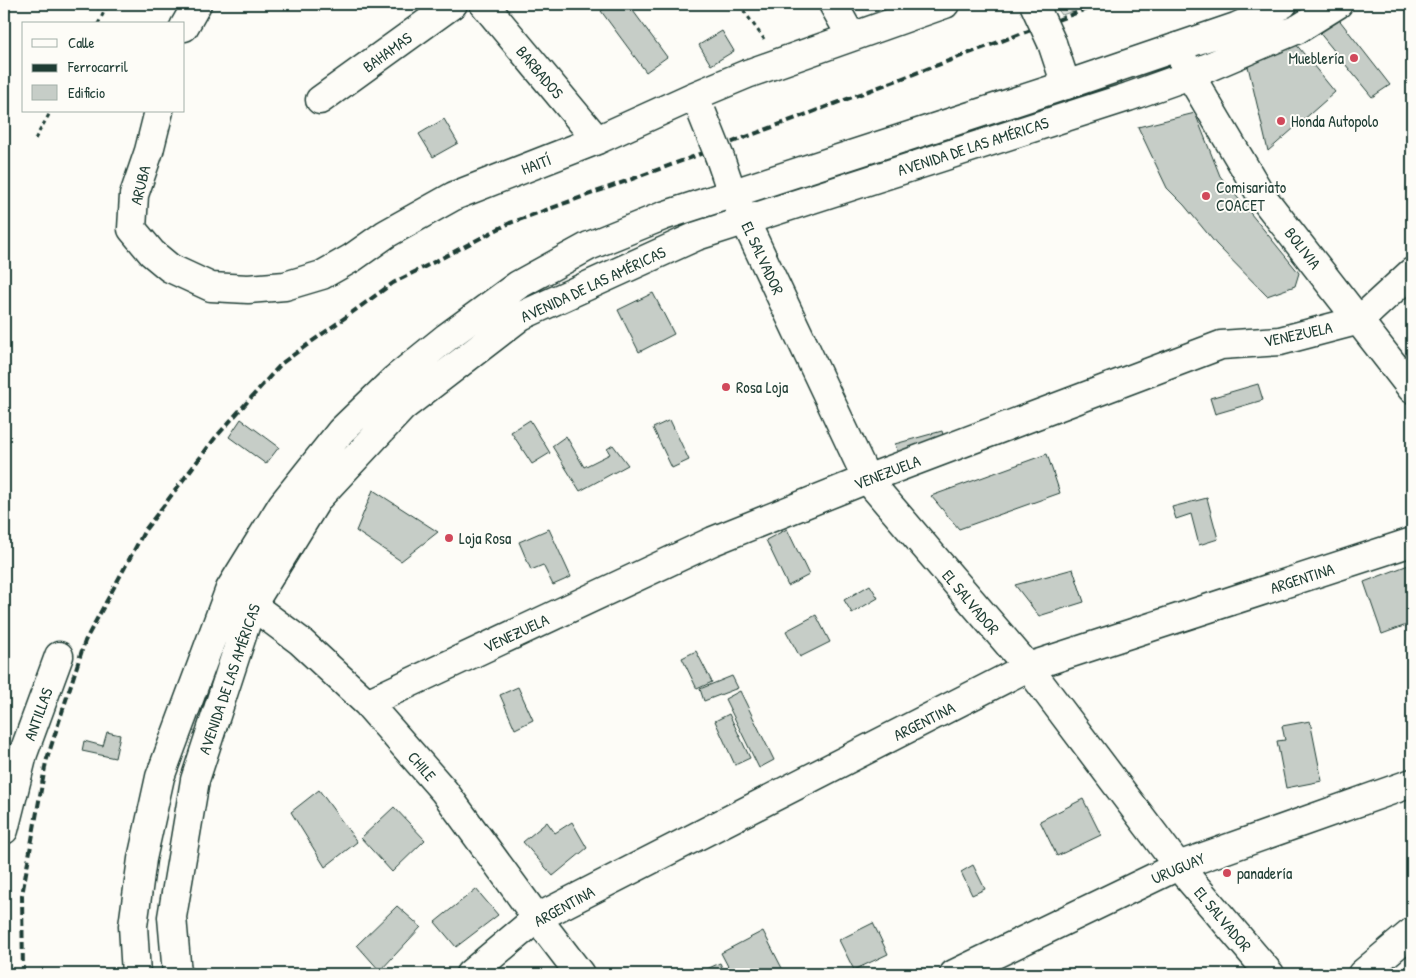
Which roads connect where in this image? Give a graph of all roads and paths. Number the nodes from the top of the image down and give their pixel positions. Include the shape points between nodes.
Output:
1 (108, 4) edge
2 (196, 4) edge
3 (453, 4) edge
4 (484, 4) edge
5 (739, 4) edge
6 (833, 4) edge
7 (1034, 4) edge
8 (1283, 4) edge
9 (1338, 4) edge
10 (938, 6) edge
11 (99, 22) edge
12 (185, 25) edge
13 (851, 36) junction
14 (1177, 47) junction
15 (780, 62) junction
16 (1190, 75) junction
17 (1066, 85) junction
18 (320, 100) dead end
19 (697, 105) junction
20 (50, 112) edge
21 (159, 112) edge
22 (36, 139) dead end
23 (597, 140) junction
24 (732, 193) junction
25 (744, 220) junction
26 (152, 253) joint
27 (1412, 272) edge
28 (1360, 320) junction
29 (1412, 388) edge
30 (867, 479) junction
31 (1412, 542) edge
32 (230, 589) junction
33 (252, 605) junction
34 (59, 656) dead end
35 (1028, 667) junction
36 (367, 702) junction
37 (1412, 783) edge
38 (4, 830) edge
39 (1178, 866) junction
40 (537, 918) junction
41 (1412, 932) edge
42 (136, 974) edge
43 (177, 974) edge
44 (470, 974) edge
45 (580, 974) edge
46 (954, 974) edge
47 (1270, 974) edge
48 (1362, 974) edge

1 - 11 path
2 - 12 street
3 - 18 street, BAHAMAS
4 - 23 street, BARBADOS
5 - 15 path
6 - 13 street
7 - 17 street, bridge
8 - 14 street, AVENIDA DE LAS AMÉRICAS via 1236,27
9 - 16 street, AVENIDA DE LAS AMÉRICAS via 1298,29
10 - 13 street, HAITÍ
13 - 15 street, HAITÍ
14 - 16 street, BOLIVIA
14 - 17 street, AVENIDA DE LAS AMÉRICAS
15 - 19 street, HAITÍ via 747,74
16 - 25 street, AVENIDA DE LAS AMÉRICAS
16 - 28 street, BOLIVIA via 1262,195
17 - 24 street, AVENIDA DE LAS AMÉRICAS
19 - 23 street, HAITÍ
19 - 24 street, EL SALVADOR, bridge
20 - 22 path
21 - 26 street, ARUBA via 134,195 132,228
23 - 26 street, HAITÍ via 454,196 322,275 285,286 211,287 170,268
24 - 25 street, EL SALVADOR
24 - 32 street, AVENIDA DE LAS AMÉRICAS via 589,246 518,285 447,337 394,379 341,431 282,505
25 - 30 street, EL SALVADOR
25 - 33 street, AVENIDA DE LAS AMÉRICAS via 697,236 521,316 403,407 318,498
27 - 28 street, VENEZUELA
28 - 29 street, BOLIVIA
28 - 30 street, VENEZUELA via 1280,341 1221,345
30 - 35 street, EL SALVADOR
30 - 36 street, VENEZUELA via 713,541
31 - 35 street, ARGENTINA
32 - 33 street, CHILE
32 - 42 street, AVENIDA DE LAS AMÉRICAS via 160,777 142,859 132,926
33 - 36 street, CHILE via 300,640
33 - 43 street, AVENIDA DE LAS AMÉRICAS via 195,780 172,917
34 - 38 street, ANTILLAS via 23,754
35 - 39 street, EL SALVADOR
35 - 40 street, ARGENTINA
36 - 40 street, CHILE via 444,791
37 - 39 street, URUGUAY
39 - 46 street, URUGUAY
39 - 47 street, EL SALVADOR
40 - 44 street, ARGENTINA
40 - 45 street, CHILE
41 - 48 street

